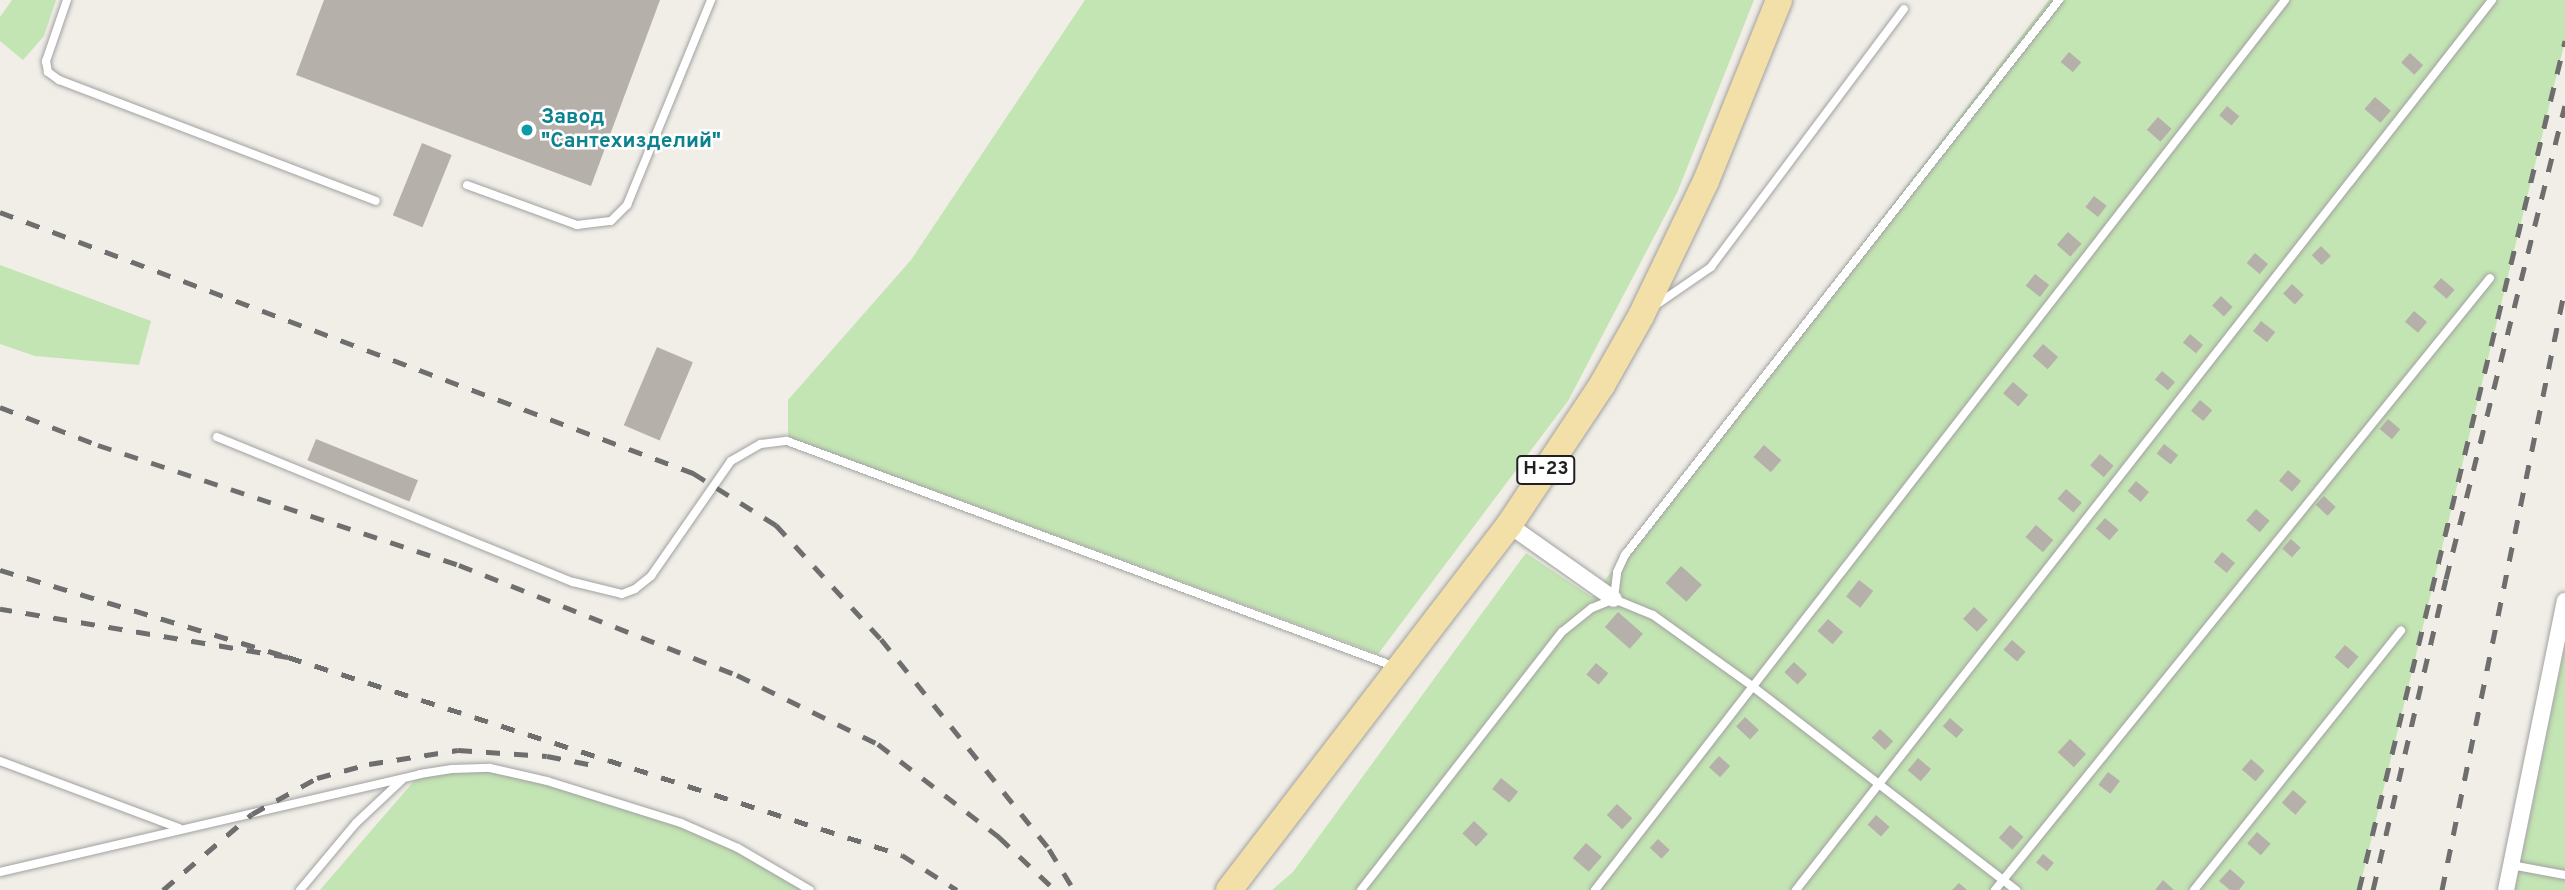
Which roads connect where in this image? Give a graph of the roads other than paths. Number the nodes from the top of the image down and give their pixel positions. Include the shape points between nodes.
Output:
1 (67, 0) edge
2 (711, 0) edge
3 (2059, 0) edge
4 (2285, 0) edge
5 (2492, 0) edge
6 (1781, 3) edge
7 (1904, 9) dead end
8 (467, 186) dead end
9 (376, 201) dead end
10 (2490, 278) dead end
11 (1641, 316) junction
12 (217, 437) dead end
13 (1510, 525) junction
14 (1614, 599) junction
15 (2565, 601) edge
16 (2401, 631) dead end
17 (1401, 669) junction
18 (1752, 686) junction
19 (0, 761) edge
20 (404, 778) junction
21 (1878, 784) junction
22 (178, 828) junction
23 (2511, 865) junction
24 (0, 872) edge
25 (2565, 875) edge
26 (2003, 880) junction
27 (300, 890) edge
28 (810, 890) edge
29 (1229, 890) edge
30 (1361, 890) edge
31 (1595, 890) edge
32 (1796, 890) edge
33 (1996, 890) edge
34 (2016, 890) edge
35 (2194, 890) edge
36 (2506, 890) edge

1 - 9 lane via 46,61 48,72 59,80
2 - 8 lane via 627,205 611,221 577,225
3 - 14 lane via 1625,555 1617,572
4 - 18 lane
5 - 21 lane
6 - 11 main road, Н-23 via 1706,181
7 - 11 lane via 1711,267
10 - 26 lane
11 - 13 main road, Н-23 via 1602,385
12 - 17 lane via 573,582 622,594 651,576 731,461 761,444 787,441
13 - 14 street
13 - 17 main road, Н-23
14 - 18 lane via 1653,615
14 - 30 lane via 1592,608 1562,632
15 - 23 street
16 - 35 lane
17 - 29 main road, Н-23
18 - 21 lane
18 - 31 lane
19 - 22 lane
20 - 22 lane
20 - 27 lane via 356,823
20 - 28 lane via 490,768 547,781 681,823 738,848
21 - 26 lane
21 - 32 lane
22 - 24 lane
23 - 25 lane
23 - 36 street
26 - 33 lane
26 - 34 lane

